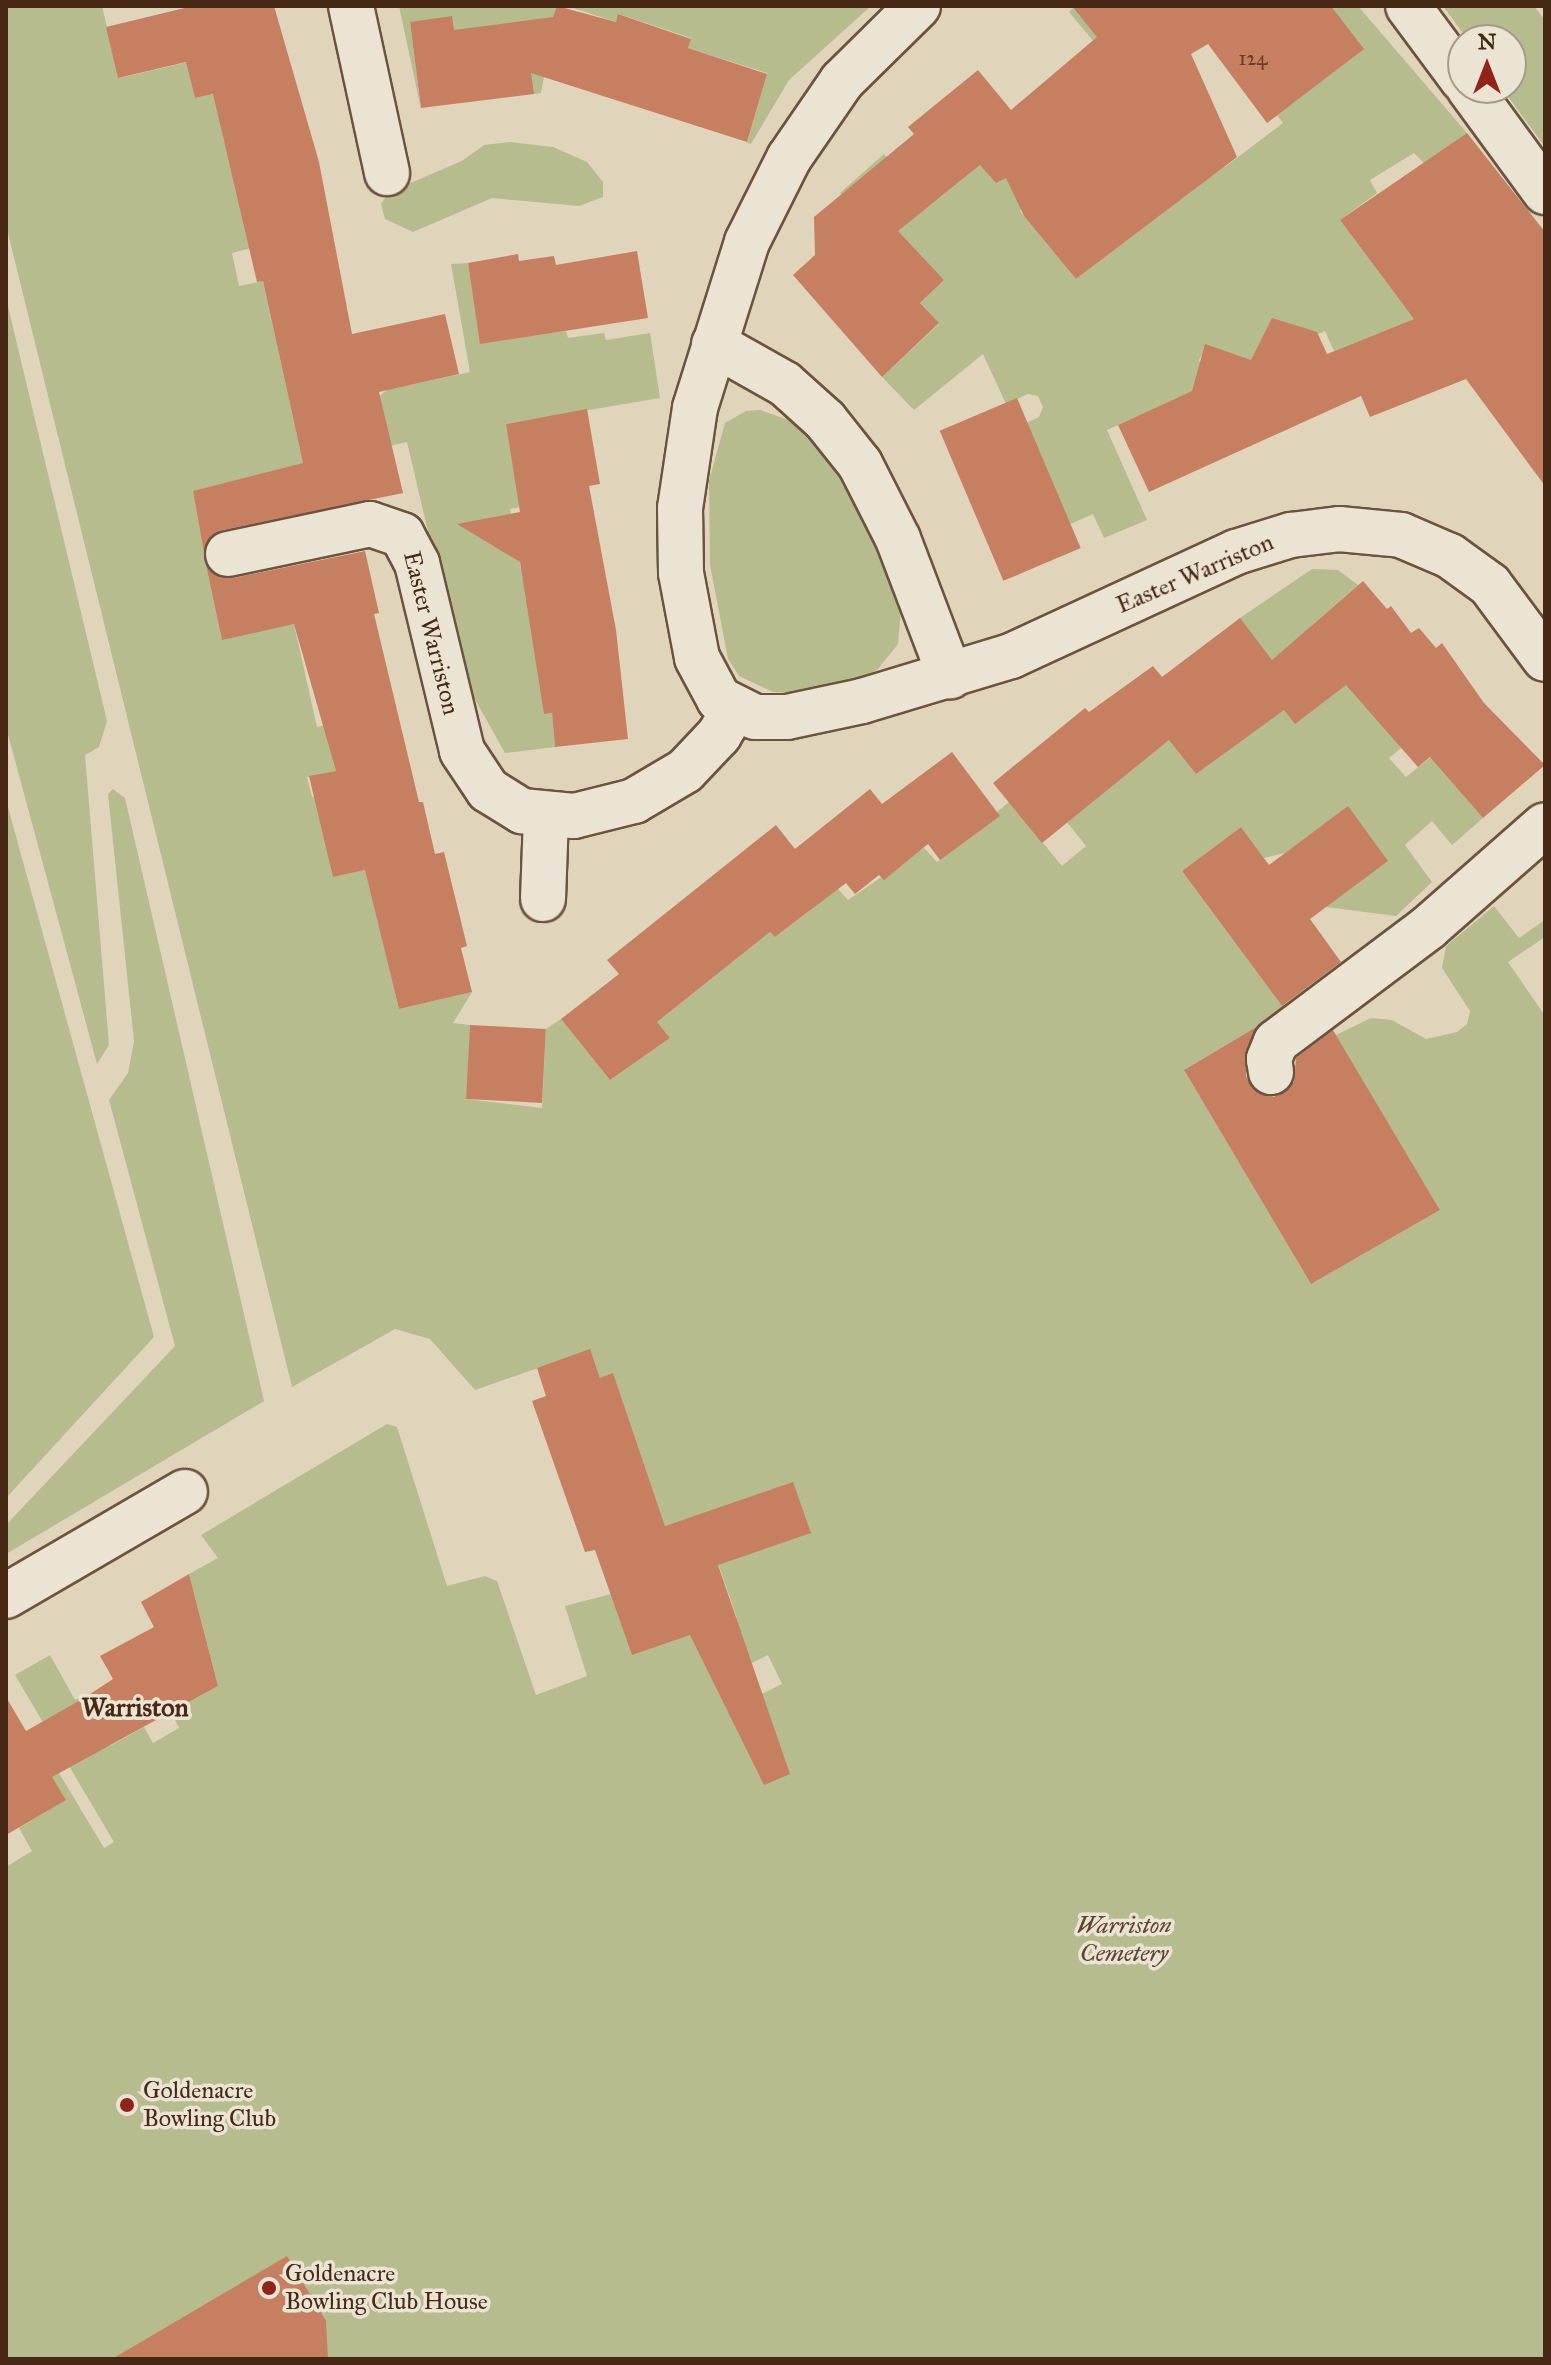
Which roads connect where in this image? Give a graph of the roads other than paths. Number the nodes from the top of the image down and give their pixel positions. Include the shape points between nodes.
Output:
1 (351, 6) edge
2 (918, 6) edge
3 (1408, 6) edge
4 (1447, 58) edge
5 (1481, 104) edge
6 (387, 173) dead end
7 (1545, 192) edge
8 (714, 344) junction
9 (228, 554) dead end
10 (1545, 659) edge
11 (950, 676) junction
12 (734, 710) junction
13 (546, 817) junction
14 (1545, 825) edge
15 (543, 899) dead end
16 (1271, 1072) dead end
17 (185, 1492) dead end
18 (6, 1596) edge

1 - 6 street
2 - 8 street via 842,81 789,158 747,242
3 - 4 street
5 - 7 street
8 - 11 street via 785,384 825,420 860,464 898,539
8 - 12 street via 683,476 681,573 697,658 719,699
9 - 13 street, Easter Warriston via 370,524 402,535 417,563 467,763 505,803
10 - 11 street, Easter Warriston via 1490,585 1450,556 1401,535 1339,529 1291,535 1236,552 1011,656
11 - 12 street, Easter Warriston via 787,717 755,717
12 - 13 street, Easter Warriston via 704,753 661,788 604,809
13 - 15 street
14 - 16 street via 1429,927 1276,1042 1269,1059
17 - 18 street

